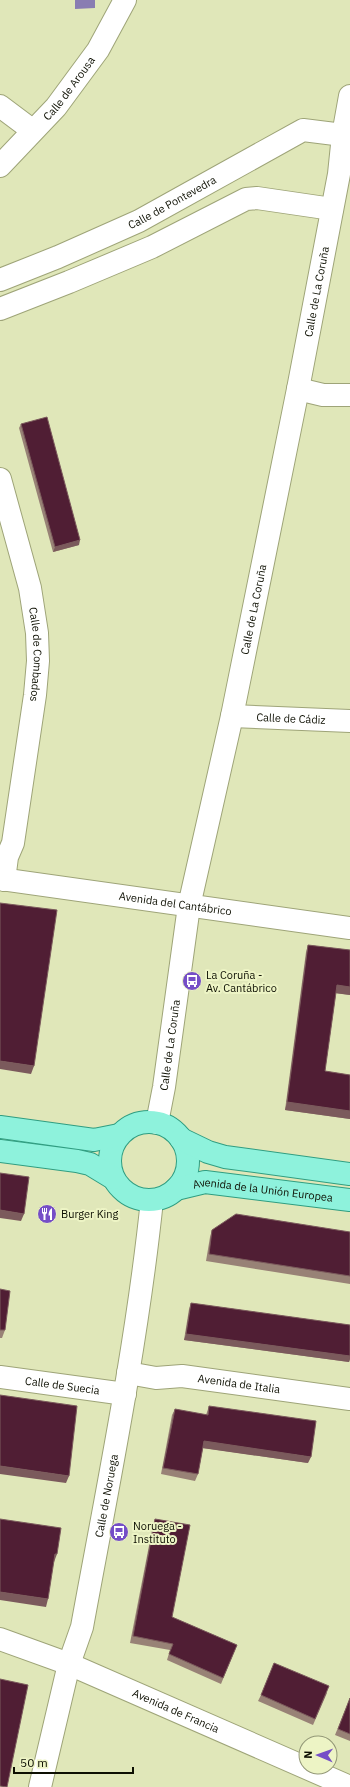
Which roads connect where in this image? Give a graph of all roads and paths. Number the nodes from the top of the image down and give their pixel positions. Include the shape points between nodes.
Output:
1 (125, 0) edge
2 (350, 96) edge
3 (0, 106) edge
4 (32, 130) junction
5 (343, 135) junction
6 (0, 166) edge
7 (344, 175) edge
8 (332, 209) junction
9 (0, 280) edge
10 (0, 309) edge
11 (298, 389) junction
12 (350, 395) edge
13 (0, 479) edge
14 (232, 716) junction
15 (350, 721) edge
16 (2, 880) edge
17 (189, 906) junction
18 (350, 928) edge
19 (157, 1123) junction
20 (0, 1127) edge
21 (119, 1135) junction
22 (181, 1139) junction
23 (0, 1151) edge
24 (350, 1174) edge
25 (113, 1178) junction
26 (176, 1189) junction
27 (152, 1200) junction
28 (350, 1200) edge
29 (0, 1377) edge
30 (127, 1383) junction
31 (350, 1399) edge
32 (0, 1639) edge
33 (69, 1664) junction
34 (40, 1787) edge
35 (350, 1787) edge

1 - 4 street, Calle de Arousa via 98,50 56,107
2 - 5 street, Calle de La Coruña
3 - 4 street
4 - 6 street, Calle de Arousa
5 - 7 street, Calle de La Coruña
5 - 9 street, Calle de Pontevedra via 303,130 139,221
7 - 8 street, Calle de La Coruña
8 - 10 street via 257,198 246,199 152,247
8 - 11 street, Calle de La Coruña
11 - 12 street via 323,395
11 - 14 street, Calle de La Coruña
13 - 16 street, Calle de Combados via 30,588 37,633 38,661 14,835
14 - 15 street, Calle de Cádiz
14 - 17 street, Calle de La Coruña
16 - 17 street, Avenida del Cantábrico
17 - 18 street, Avenida del Cantábrico
17 - 19 street, Calle de La Coruña
19 - 21 main road via 143,1122 130,1126
19 - 22 main road via 171,1129
20 - 21 main road via 94,1140
21 - 25 main road via 112,1148 110,1163
22 - 24 main road via 224,1157
22 - 26 main road via 186,1151 187,1165 184,1178
23 - 25 main road via 90,1164
25 - 27 main road via 129,1195
26 - 27 main road via 165,1197
26 - 28 main road, Avenida de la Unión Europea via 205,1182
27 - 30 street, Calle de Noruega via 147,1253
29 - 30 street, Calle de Suecia
30 - 31 street, Avenida de Italia via 182,1376
30 - 33 street, Calle de Noruega via 82,1627
32 - 33 street, Avenida de Francia
33 - 34 street, Calle de Noruega
33 - 35 street, Avenida de Francia

